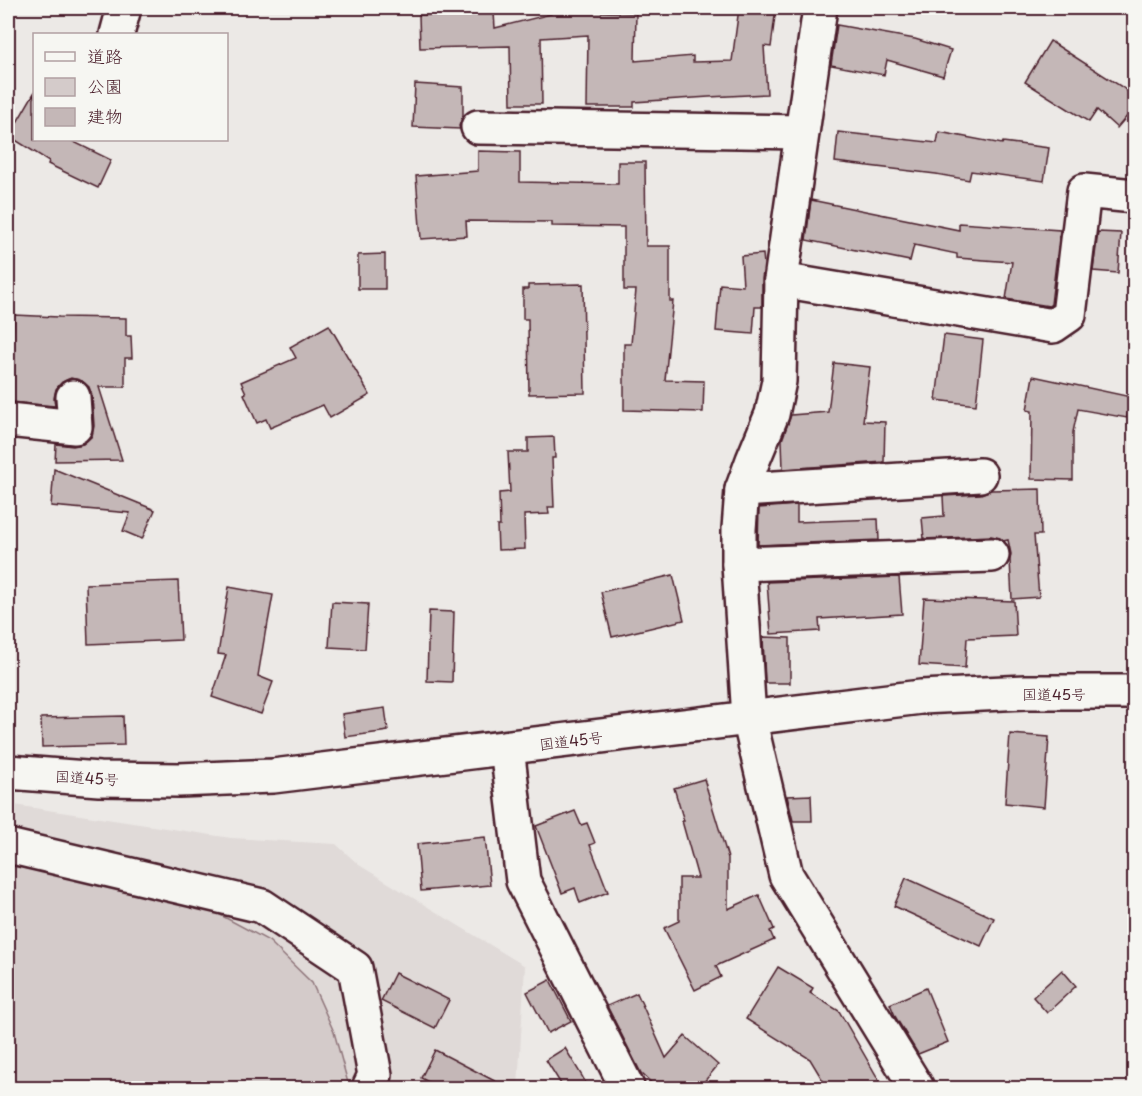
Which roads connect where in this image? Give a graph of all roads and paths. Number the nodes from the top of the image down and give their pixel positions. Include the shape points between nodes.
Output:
1 (124, 8) edge
2 (820, 8) edge
3 (117, 33) edge
4 (478, 128) dead end
5 (802, 132) junction
6 (1134, 196) edge
7 (782, 280) junction
8 (73, 397) dead end
9 (8, 420) edge
10 (980, 475) dead end
11 (742, 490) junction
12 (992, 555) dead end
13 (739, 564) junction
14 (1134, 692) edge
15 (749, 718) junction
16 (507, 748) junction
17 (8, 772) edge
18 (8, 846) edge
19 (627, 1087) edge
20 (369, 1089) edge
21 (917, 1089) edge

1 - 3 main road
2 - 5 main road
4 - 5 main road
5 - 7 main road
6 - 7 main road via 1084,190 1069,315 1053,326
7 - 11 main road via 779,381 772,414
8 - 9 main road via 75,427
10 - 11 main road
11 - 13 main road
12 - 13 main road
13 - 15 main road
14 - 15 main road, 国道45号 via 921,697
15 - 16 main road, 国道45号
15 - 21 main road via 786,875
16 - 17 main road, 国道45号 via 262,777 99,779
16 - 19 main road via 523,881
18 - 20 main road via 261,906 355,968 375,1075

